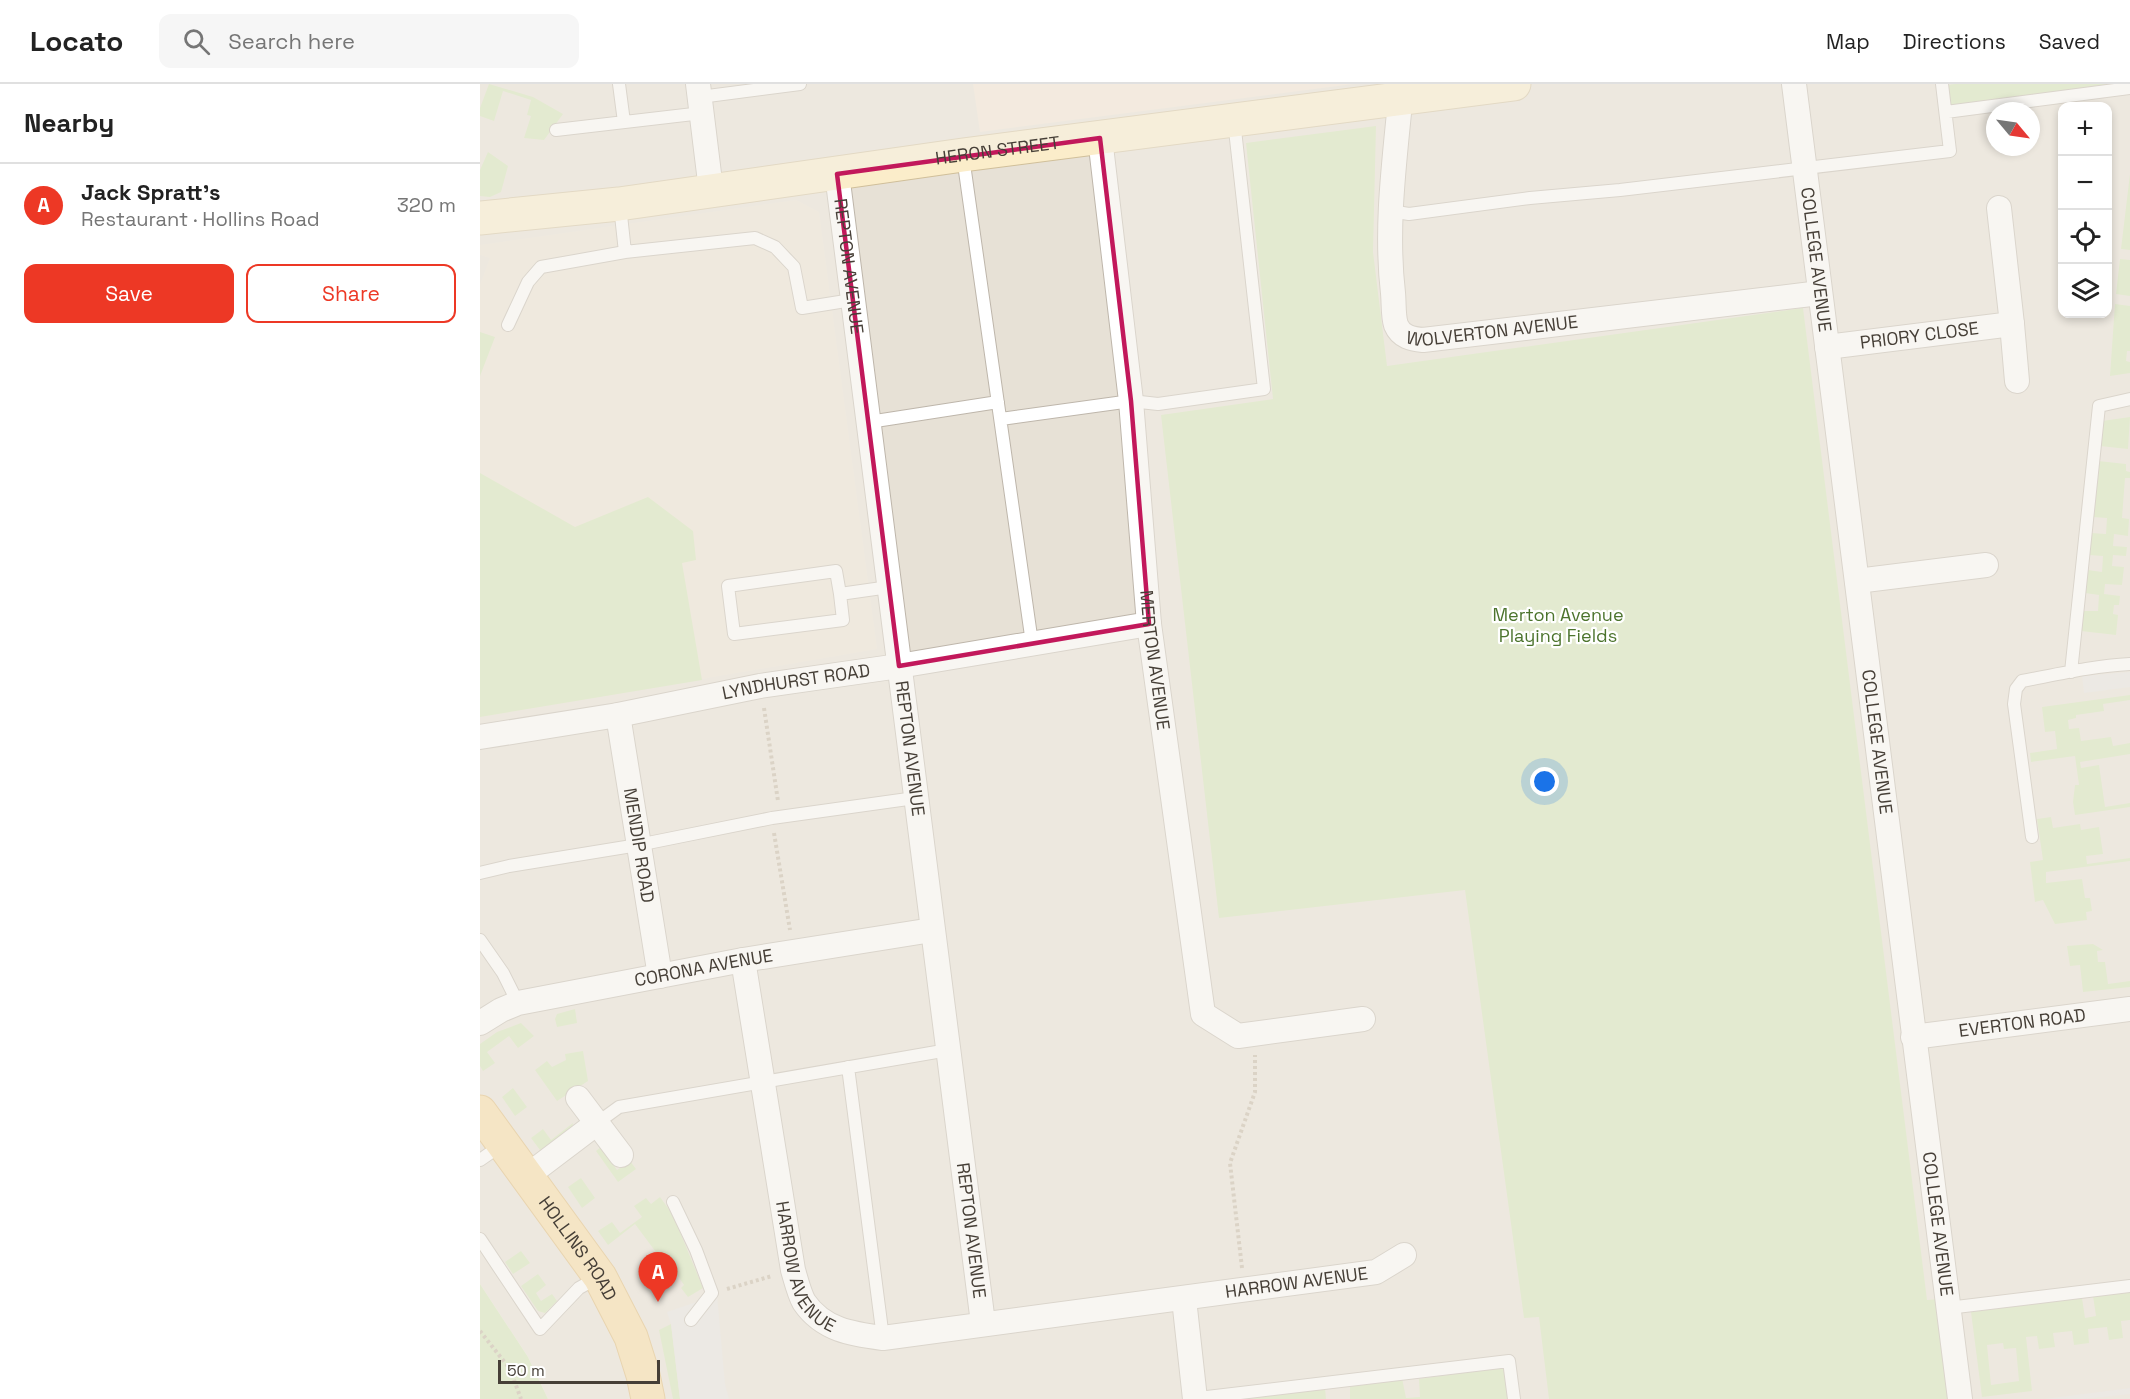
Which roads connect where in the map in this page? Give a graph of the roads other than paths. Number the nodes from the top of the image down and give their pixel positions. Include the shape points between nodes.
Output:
1 (619, 84) edge
2 (800, 84) edge
3 (1514, 84) edge
4 (1794, 84) edge
5 (1942, 84) edge
6 (2130, 88) edge
7 (1406, 94) edge
8 (700, 98) edge
9 (1946, 112) junction
10 (1234, 121) junction
11 (624, 122) junction
12 (556, 130) dead end
13 (1100, 138) junction
14 (963, 155) junction
15 (1804, 169) junction
16 (837, 174) junction
17 (711, 190) junction
18 (619, 204) junction
19 (1999, 208) dead end
20 (1390, 211) junction
21 (480, 219) edge
22 (625, 252) junction
23 (1820, 293) junction
24 (852, 300) junction
25 (2012, 324) junction
26 (508, 325) dead end
27 (1827, 347) junction
28 (2018, 381) dead end
29 (2130, 399) edge
30 (1131, 401) junction
31 (998, 402) junction
32 (1001, 419) junction
33 (869, 422) junction
34 (1986, 565) dead end
35 (1857, 581) junction
36 (889, 587) junction
37 (840, 594) junction
38 (1149, 624) junction
39 (1032, 643) junction
40 (2130, 664) edge
41 (899, 666) junction
42 (2071, 672) junction
43 (618, 715) junction
44 (480, 737) edge
45 (915, 798) junction
46 (2032, 837) dead end
47 (638, 845) junction
48 (480, 873) edge
49 (932, 930) junction
50 (480, 940) edge
51 (743, 960) junction
52 (660, 976) junction
53 (518, 1003) junction
54 (2130, 1009) edge
55 (1363, 1019) dead end
56 (480, 1023) edge
57 (1913, 1036) junction
58 (948, 1050) junction
59 (848, 1067) junction
60 (763, 1083) junction
61 (578, 1098) dead end
62 (480, 1112) edge
63 (597, 1124) junction
64 (492, 1152) edge
65 (621, 1155) dead end
66 (527, 1176) junction
67 (673, 1202) dead end
68 (480, 1239) edge
69 (1404, 1255) dead end
70 (600, 1277) junction
71 (2130, 1286) edge
72 (1184, 1299) junction
73 (1948, 1308) junction
74 (691, 1320) dead end
75 (983, 1323) junction
76 (883, 1338) junction
77 (648, 1399) edge
78 (1193, 1399) edge
79 (1514, 1399) edge
80 (1960, 1399) edge

1 - 11 lane
2 - 8 lane
3 - 7 street, HERON STREET
4 - 15 street, COLLEGE AVENUE
5 - 9 lane
6 - 9 lane
7 - 10 street, HERON STREET
7 - 20 street, WOLVERTON AVENUE via 1399,113
8 - 11 lane
8 - 17 street
9 - 15 lane via 1950,152
10 - 13 street, HERON STREET
10 - 30 lane via 1264,389 1158,404
11 - 12 lane
13 - 14 street, HERON STREET
13 - 30 street, MERTON AVENUE
14 - 16 street, HERON STREET
14 - 31 lane
15 - 20 lane via 1409,214
15 - 23 street, COLLEGE AVENUE
16 - 17 street, HERON STREET
16 - 24 street, REPTON AVENUE
17 - 18 street, HERON STREET
18 - 21 street, HERON STREET
18 - 22 lane
19 - 25 street
20 - 23 street, WOLVERTON AVENUE via 1396,325 1411,339
22 - 24 lane via 755,238 776,247 794,267 802,308
22 - 26 lane via 541,267 528,282
23 - 27 street, COLLEGE AVENUE
24 - 33 street, REPTON AVENUE
25 - 27 street, PRIORY CLOSE
25 - 28 street
27 - 35 street, COLLEGE AVENUE
29 - 42 lane via 2099,406
30 - 32 lane
30 - 38 street, MERTON AVENUE
31 - 32 lane
31 - 33 lane
32 - 39 lane
33 - 36 street, REPTON AVENUE
34 - 35 street
35 - 57 street, COLLEGE AVENUE
36 - 37 lane
36 - 41 street, REPTON AVENUE
37 - 37 lane via 843,620 734,634 728,586 836,571
38 - 39 street, LYNDHURST ROAD
38 - 55 street, MERTON AVENUE via 1203,1014 1238,1036
39 - 41 street, LYNDHURST ROAD
40 - 42 lane
41 - 43 street, LYNDHURST ROAD via 760,686
41 - 45 street, REPTON AVENUE
42 - 46 lane via 2022,681 2016,689 2014,704
43 - 44 street, LYNDHURST ROAD
43 - 47 street, MENDIP ROAD
45 - 47 lane via 776,817
45 - 49 street, REPTON AVENUE
47 - 48 lane
47 - 52 street, MENDIP ROAD
49 - 51 street, CORONA AVENUE
49 - 58 street, REPTON AVENUE
50 - 53 lane
51 - 52 street, CORONA AVENUE
51 - 60 street, HARROW AVENUE
52 - 53 street, CORONA AVENUE
53 - 56 street, CORONA AVENUE
54 - 57 street, EVERTON ROAD
57 - 73 street, COLLEGE AVENUE
58 - 59 lane
58 - 75 street, REPTON AVENUE
59 - 60 lane
59 - 76 lane
60 - 63 lane via 619,1107
60 - 76 street, HARROW AVENUE via 793,1270 804,1301 831,1327
61 - 63 street
62 - 64 main road, HOLLINS ROAD
63 - 65 street
63 - 66 street
64 - 66 main road, HOLLINS ROAD
66 - 70 main road, HOLLINS ROAD
67 - 74 lane via 712,1293
68 - 70 lane via 540,1329 579,1288
69 - 72 street, HARROW AVENUE via 1376,1272
70 - 77 main road, HOLLINS ROAD via 631,1337
71 - 73 lane
72 - 75 street, HARROW AVENUE
72 - 78 street
73 - 80 street, COLLEGE AVENUE
75 - 76 street, HARROW AVENUE
78 - 79 lane via 1509,1361

